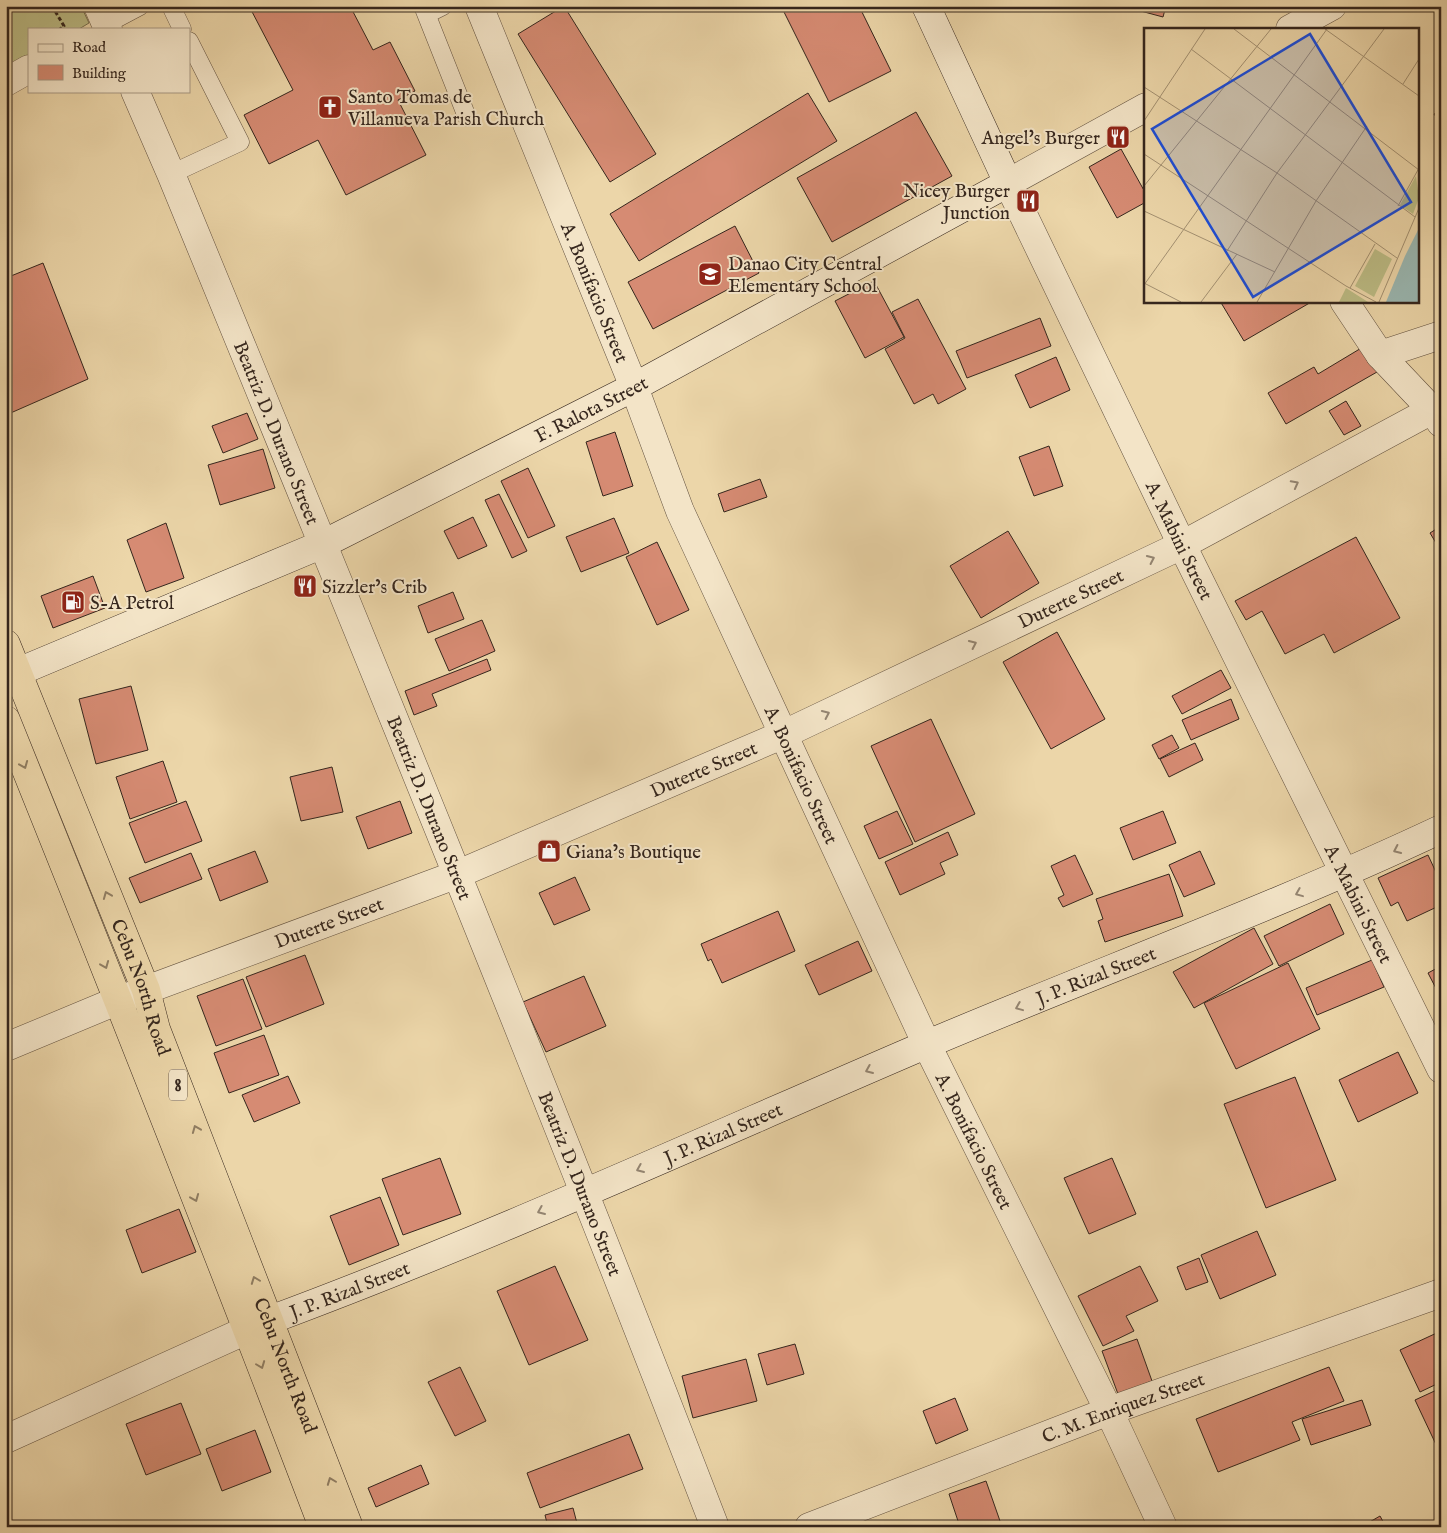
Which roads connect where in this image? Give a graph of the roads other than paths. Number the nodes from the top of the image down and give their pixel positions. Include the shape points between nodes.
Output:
1 (140, 6) edge
2 (171, 6) edge
3 (479, 6) edge
4 (926, 6) edge
5 (1332, 6) edge
6 (431, 9) edge
7 (102, 22) edge
8 (182, 28) edge
9 (1292, 28) edge
10 (190, 43) edge
11 (28, 70) edge
12 (6, 82) edge
13 (135, 92) edge
14 (1144, 108) edge
15 (467, 117) dead end
16 (171, 174) junction
17 (1008, 183) junction
18 (1345, 302) edge
19 (1441, 335) edge
20 (1380, 355) junction
21 (634, 387) junction
22 (1438, 413) edge
23 (324, 544) junction
24 (1182, 544) junction
25 (6, 644) edge
26 (12, 675) edge
27 (6, 720) edge
28 (782, 735) junction
29 (1441, 829) edge
30 (458, 874) junction
31 (1344, 874) junction
32 (146, 990) junction
33 (119, 1000) junction
34 (927, 1045) junction
35 (6, 1047) edge
36 (1441, 1069) edge
37 (586, 1192) junction
38 (1441, 1294) edge
39 (259, 1325) junction
40 (1109, 1411) junction
41 (6, 1439) edge
42 (323, 1527) edge
43 (349, 1527) edge
44 (715, 1527) edge
45 (809, 1527) edge
46 (1163, 1527) edge

1 - 7 lane
2 - 8 lane
3 - 21 street, A. Bonifacio Street
4 - 17 street, A. Mabini Street
5 - 9 street
6 - 15 lane
10 - 16 lane via 240,142
11 - 12 street
13 - 16 street, Beatriz D. Durano Street
14 - 17 street, F. Ralota Street
16 - 23 street, Beatriz D. Durano Street
17 - 21 street, F. Ralota Street
17 - 24 street, A. Mabini Street
18 - 20 street
19 - 20 street
20 - 22 street
21 - 23 street, F. Ralota Street
21 - 28 street, A. Bonifacio Street via 680,511
24 -> 22 street, Duterte Street
23 - 26 street, F. Ralota Street
23 - 30 street, Beatriz D. Durano Street
28 -> 24 street, Duterte Street
24 - 31 street, A. Mabini Street
25 - 26 highway, Cebu North Road / 8
32 -> 26 highway, Cebu North Road / 8
27 -> 33 highway, Cebu North Road / 8
28 - 30 street, Duterte Street
28 - 34 street, A. Bonifacio Street
29 -> 31 street, J. P. Rizal Street
30 - 32 street, Duterte Street
30 - 37 street, Beatriz D. Durano Street
31 -> 34 street, J. P. Rizal Street
31 - 36 street, A. Mabini Street
32 - 33 street, Duterte Street
39 -> 32 highway, Cebu North Road / 8 via 156,1029
33 - 35 street, Duterte Street
33 -> 39 highway, Cebu North Road / 8 via 183,1169
34 -> 37 street, J. P. Rizal Street
34 - 40 street, A. Bonifacio Street
37 -> 39 street, J. P. Rizal Street
37 - 44 street, Beatriz D. Durano Street
38 - 40 street, C. M. Enriquez Street
39 - 41 street, J. P. Rizal Street
39 -> 42 highway, Cebu North Road / 8
43 -> 39 highway, Cebu North Road / 8
40 - 45 street, C. M. Enriquez Street
40 - 46 street, A. Bonifacio Street

